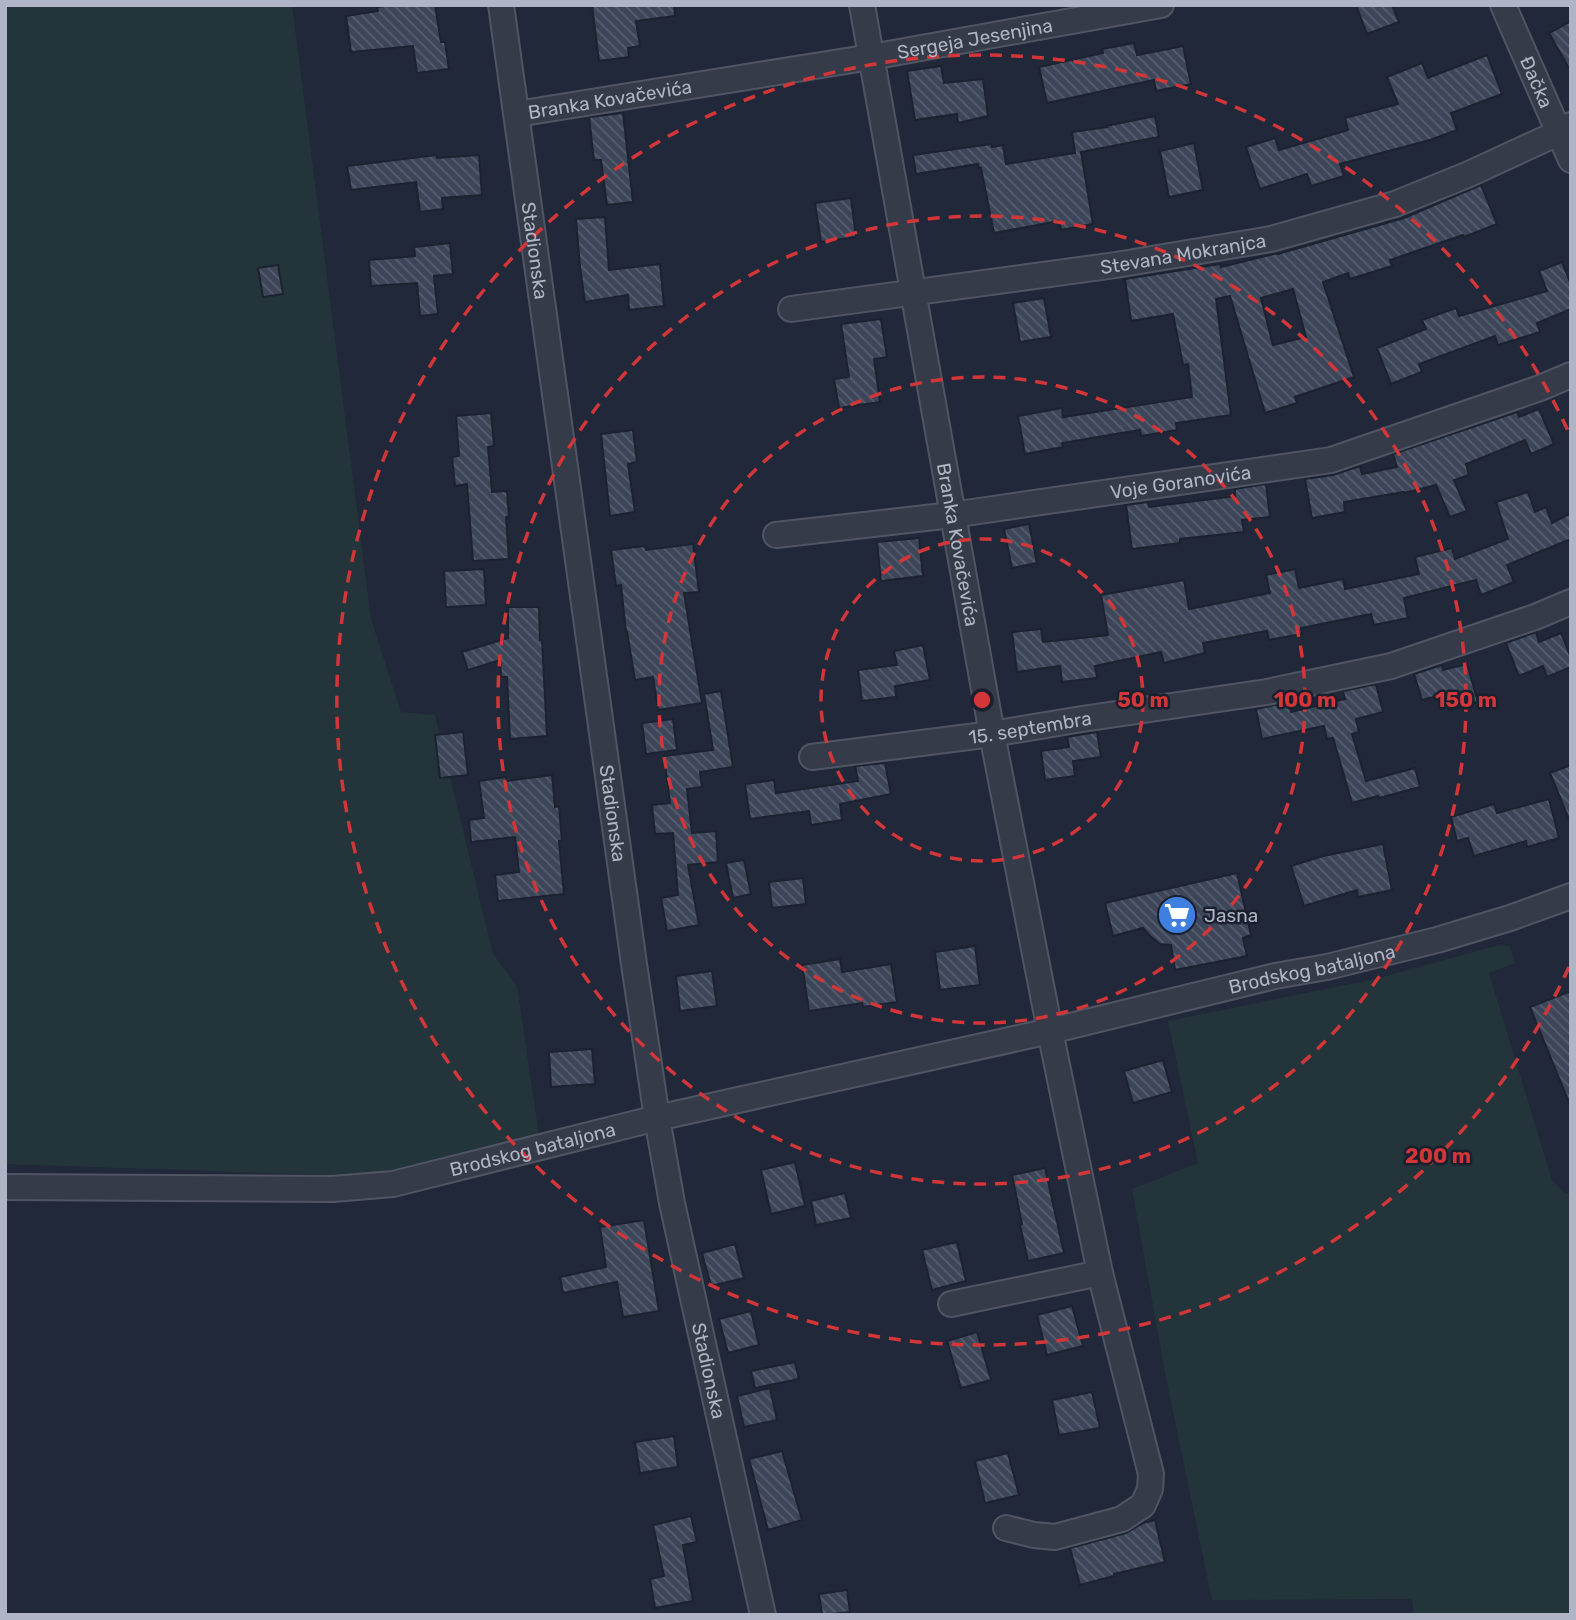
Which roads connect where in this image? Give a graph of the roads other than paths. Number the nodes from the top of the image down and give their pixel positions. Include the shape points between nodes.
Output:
1 (501, 5) edge
2 (862, 5) edge
3 (1161, 5) edge
4 (1503, 5) edge
5 (871, 57) junction
6 (517, 114) junction
7 (1564, 129) edge
8 (1571, 160) edge
9 (912, 292) junction
10 (791, 309) dead end
11 (1571, 375) edge
12 (952, 514) junction
13 (776, 535) dead end
14 (1571, 602) edge
15 (992, 734) junction
16 (813, 757) dead end
17 (1571, 896) edge
18 (1050, 1031) junction
19 (657, 1118) junction
20 (5, 1187) edge
21 (1100, 1273) junction
22 (951, 1304) dead end
23 (1006, 1528) dead end
24 (763, 1615) edge

1 - 6 street, Stadionska
2 - 5 street, Branka Kovačevića
3 - 5 street, Sergeja Jesenjina
4 - 7 street, Đačka
5 - 6 street, Branka Kovačevića
5 - 9 street, Branka Kovačevića
6 - 19 street, Stadionska
7 - 8 street, Đačka
7 - 9 street, Stevana Mokranjca via 1395,204 1271,239
9 - 10 street, Stevana Mokranjca
9 - 12 street, Branka Kovačevića
11 - 12 street, Voje Goranovića via 1331,460
12 - 13 street, Voje Goranovića
12 - 15 street, Branka Kovačevića
14 - 15 street, 15. septembra via 1391,666 1267,692
15 - 16 street, 15. septembra
15 - 18 street, Branka Kovačevića
17 - 18 street, Brodskog bataljona via 1437,940
18 - 19 street, Brodskog bataljona
18 - 21 street
19 - 20 street, Brodskog bataljona via 393,1184 333,1189
19 - 24 street, Stadionska
21 - 22 street
21 - 23 street via 1150,1489 1143,1505 1122,1519 1055,1537

